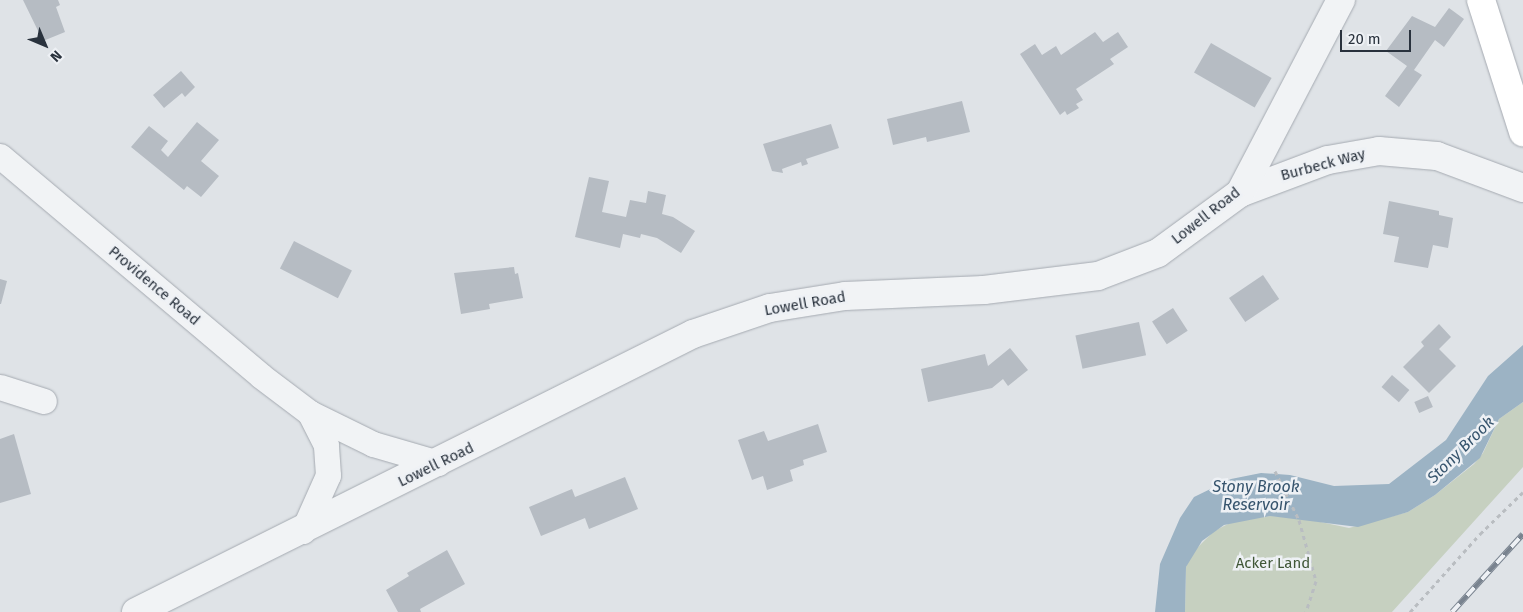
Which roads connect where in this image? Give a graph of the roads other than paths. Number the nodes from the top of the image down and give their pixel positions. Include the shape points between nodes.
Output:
1 (1341, 0) edge
2 (1481, 0) edge
3 (1523, 132) edge
4 (0, 156) edge
5 (1523, 188) edge
6 (1240, 193) junction
7 (0, 387) edge
8 (44, 401) dead end
9 (310, 413) junction
10 (438, 463) junction
11 (303, 531) junction
12 (136, 612) edge

1 - 6 street, Lowell Road
2 - 3 main road
4 - 9 street, Providence Road via 261,376
5 - 6 street, Burbeck Way via 1436,156 1379,151 1328,160
6 - 10 street, Lowell Road via 1158,252 1098,276 984,290 845,296 770,308 693,334
7 - 8 street
9 - 10 street, Providence Road via 373,444
9 - 11 street, Providence Road via 326,445 328,475
10 - 11 street, Lowell Road
11 - 12 street, Lowell Road

